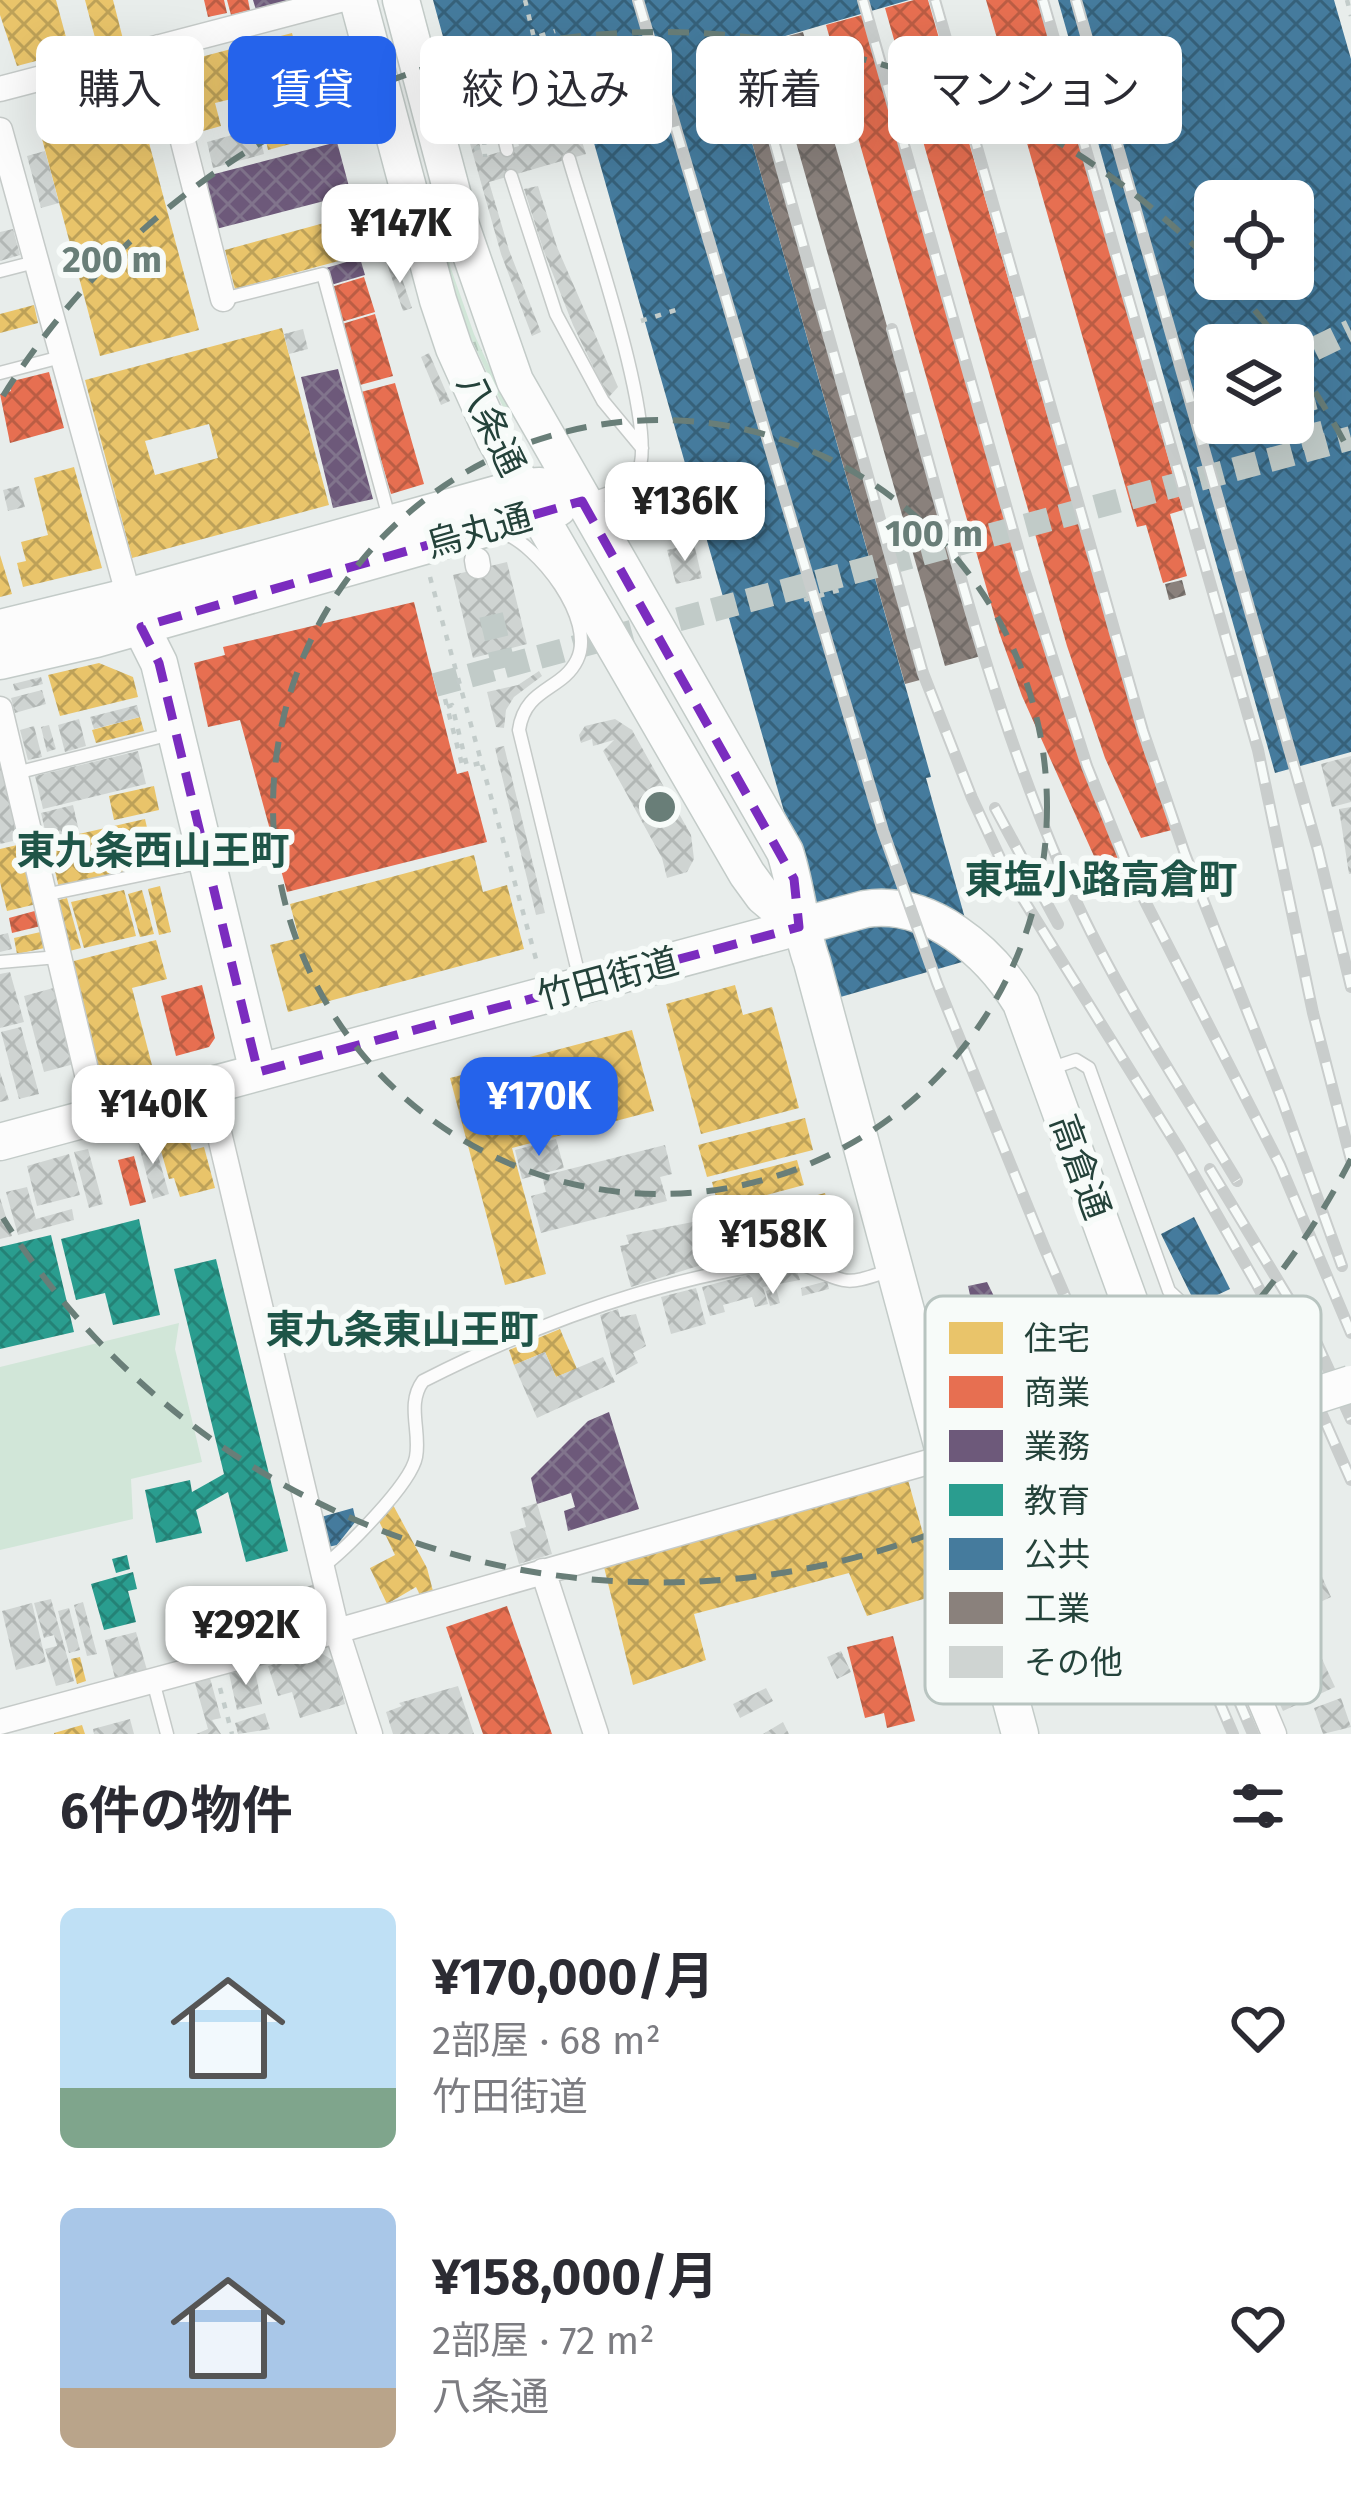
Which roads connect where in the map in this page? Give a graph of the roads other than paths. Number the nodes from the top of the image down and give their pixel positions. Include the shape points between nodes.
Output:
1 (340, 0) edge
2 (358, 0) edge
3 (400, 0) edge
4 (201, 36) edge
5 (36, 79) edge
6 (0, 89) edge
7 (0, 130) edge
8 (184, 144) edge
9 (506, 144) edge
10 (507, 150) dead end
11 (569, 159) dead end
12 (511, 176) dead end
13 (35, 262) junction
14 (0, 271) edge
15 (223, 299) joint
16 (61, 357) junction
17 (0, 374) edge
18 (643, 449) junction
19 (529, 501) junction
20 (582, 501) junction
21 (390, 522) junction
22 (480, 552) junction
23 (134, 612) junction
24 (0, 628) edge
25 (0, 661) edge
26 (0, 710) edge
27 (175, 733) junction
28 (15, 773) junction
29 (204, 862) junction
30 (44, 895) junction
31 (799, 927) junction
32 (58, 957) junction
33 (0, 962) edge
34 (582, 987) junction
35 (1045, 1071) junction
36 (258, 1072) junction
37 (208, 1086) junction
38 (97, 1116) junction
39 (0, 1142) edge
40 (895, 1269) junction
41 (1128, 1296) edge
42 (1173, 1296) edge
43 (925, 1379) edge
44 (1351, 1384) edge
45 (1321, 1394) edge
46 (925, 1462) edge
47 (322, 1567) junction
48 (543, 1571) junction
49 (338, 1631) junction
50 (153, 1680) junction
51 (1012, 1704) edge
52 (1262, 1704) edge
53 (0, 1722) edge
54 (167, 1734) edge
55 (370, 1734) edge
56 (596, 1734) edge
57 (1020, 1734) edge
58 (1274, 1734) edge

1 - 4 street
2 - 19 street, 八条通 via 454,348
3 - 20 street, 八条通 via 495,331
5 - 6 street
7 - 13 street
8 - 15 street
9 - 10 lane
11 - 18 lane via 635,386
12 - 18 lane via 556,314 603,401
13 - 14 lane
13 - 16 street
15 - 21 lane via 323,274
16 - 17 lane
16 - 23 street
18 - 20 lane via 626,485
19 - 20 street, 烏丸通
19 - 21 street, 烏丸通
19 - 22 street, 烏丸通
19 - 31 street, 八条通 via 747,874
20 - 31 street, 八条通 via 785,853
21 - 23 street, 烏丸通
22 - 23 street, 烏丸通
22 - 34 lane via 512,536 536,553 579,627 574,666 529,703 519,730
23 - 24 street, 烏丸通
23 - 25 street, 烏丸通
23 - 27 street via 159,663
26 - 28 street
27 - 28 lane
27 - 29 street
28 - 30 street
29 - 30 lane
29 - 36 street
30 - 32 street
31 - 34 street, 竹田街道
31 - 35 street, 高倉通 via 881,906 949,930 1004,976
31 - 40 street, 八条通
32 - 33 lane
32 - 38 street
34 - 36 street, 竹田街道
35 - 41 street, 高倉通, bridge
35 - 42 lane via 1076,1060 1089,1067
36 - 37 street, 竹田街道
37 - 38 street, 竹田街道
37 - 47 street
38 - 39 street, 竹田街道
40 - 43 street, 八条通
40 - 47 lane via 844,1280 783,1262 732,1272 576,1314 423,1381 413,1409 416,1460
44 - 45 street, 高倉通, bridge
46 - 48 street
47 - 49 street
48 - 49 street
48 - 56 street
49 - 50 street
49 - 55 street
50 - 53 street
50 - 54 lane
51 - 57 street, 八条通
52 - 58 street

